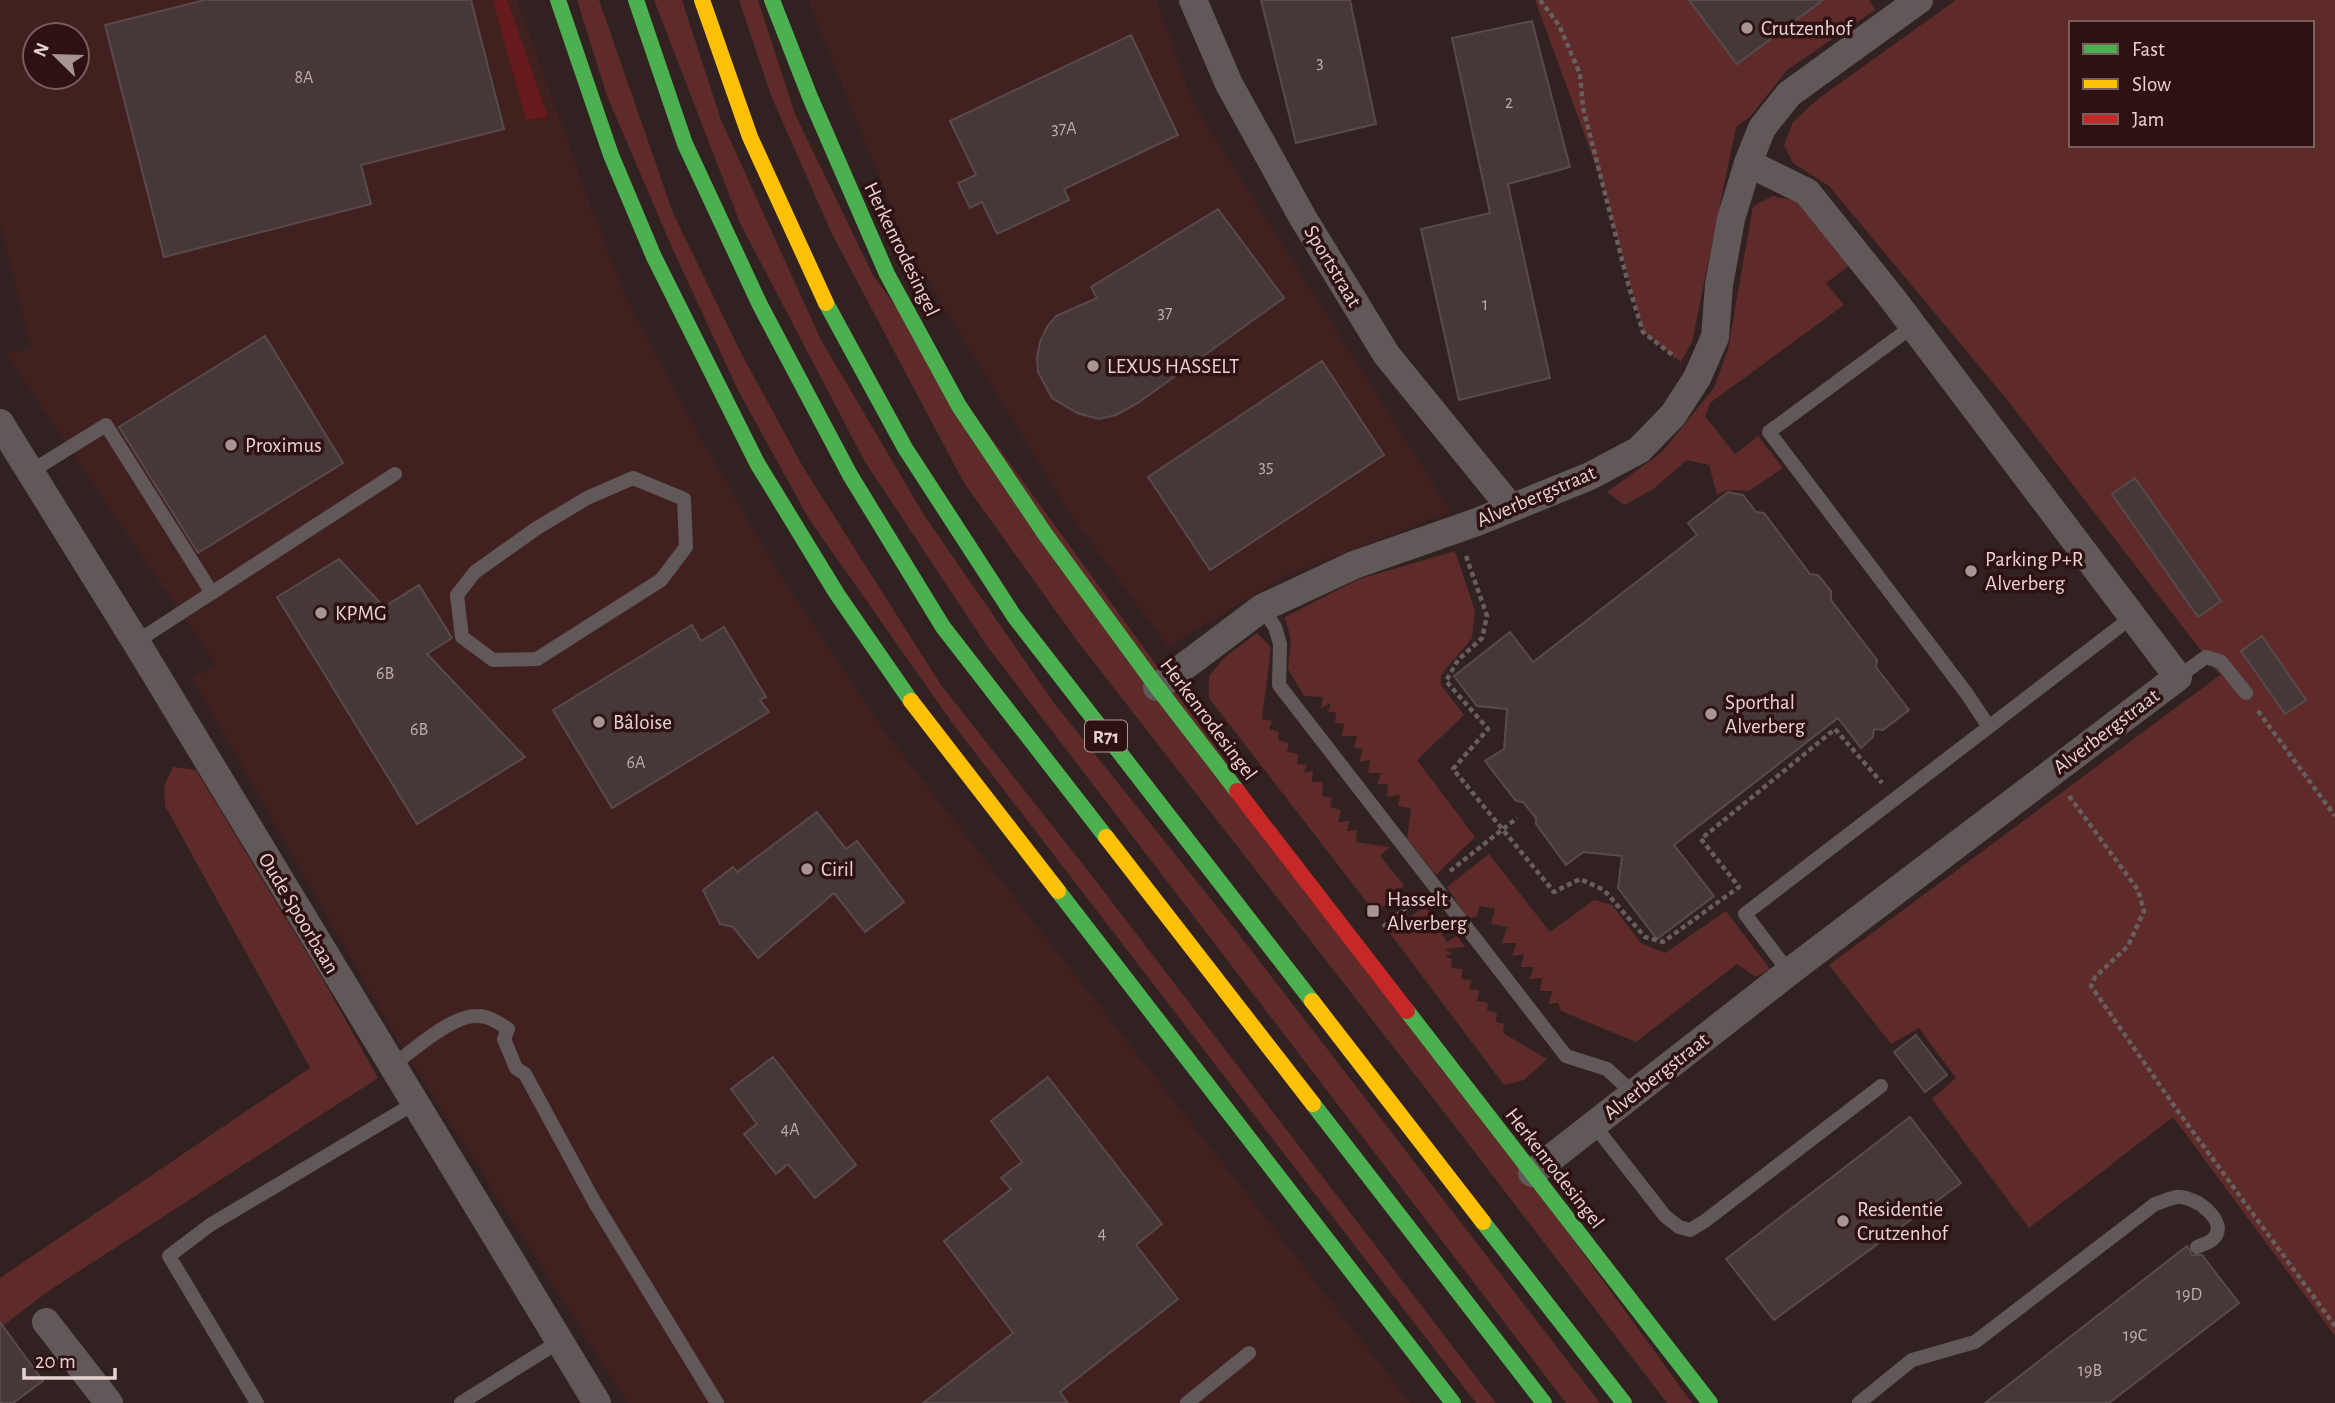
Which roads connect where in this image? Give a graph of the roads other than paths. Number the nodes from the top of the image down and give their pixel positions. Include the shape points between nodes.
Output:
1 (558, 0) edge
2 (636, 0) edge
3 (702, 0) edge
4 (772, 0) edge
5 (1193, 0) edge
6 (1919, 0) edge
7 (1748, 163) junction
8 (1913, 326) junction
9 (0, 423) edge
10 (30, 472) junction
11 (395, 474) dead end
12 (684, 499) joint
13 (1511, 508) junction
14 (212, 593) junction
15 (1262, 608) junction
16 (2133, 617) junction
17 (136, 642) junction
18 (2178, 677) junction
19 (1157, 687) junction
20 (2246, 693) road end
21 (1989, 727) junction
22 (1789, 972) junction
23 (392, 1066) junction
24 (1881, 1086) dead end
25 (1634, 1094) junction
26 (415, 1103) junction
27 (1594, 1125) junction
28 (1532, 1173) junction
29 (2197, 1247) dead end
30 (46, 1322) dead end
31 (560, 1341) junction
32 (1249, 1353) dead end
33 (109, 1403) edge
34 (257, 1403) edge
35 (461, 1403) edge
36 (597, 1403) edge
37 (717, 1403) edge
38 (1187, 1403) edge
39 (1452, 1403) edge
40 (1544, 1403) edge
41 (1623, 1403) edge
42 (1710, 1403) edge
43 (1860, 1403) edge

1 - 39 main road via 611,155 654,257 757,463 837,594 914,705
2 - 40 main road via 685,145 760,305 850,475 943,627
3 - 41 main road, R71 via 750,137 815,282 905,448 1014,616
4 - 19 main road, Herkenrodesingel via 887,274 959,406
5 - 13 street, Sportstraat via 1229,84 1386,354
6 - 7 street, Alverbergstraat via 1789,94 1762,128
7 - 8 street, Alverbergstraat via 1807,192
7 - 13 street, Alverbergstraat via 1731,219 1715,337 1698,378 1673,415 1639,450
8 - 16 street, Alverbergstraat
8 - 21 lane via 1769,432
9 - 10 street, Oude Spoorbaan
10 - 14 lane via 106,425
10 - 17 street, Oude Spoorbaan
11 - 14 lane
12 - 12 lane via 633,478 587,498 537,528 475,572 457,595 462,636 493,660 537,659 661,580 686,547
13 - 15 street, Alverbergstraat via 1354,565
14 - 17 lane
15 - 19 street, Alverbergstraat
15 - 25 lane via 1280,644 1279,685 1566,1056 1607,1069
16 - 18 street, Alverbergstraat
16 - 21 lane
17 - 23 street, Oude Spoorbaan
18 - 20 lane via 2206,657 2221,662
18 - 22 street, Alverbergstraat
19 - 28 main road, Herkenrodesingel
21 - 22 lane via 1745,914
22 - 25 street, Alverbergstraat
23 - 26 street, Oude Spoorbaan
23 - 37 lane via 442,1027 476,1015 508,1029 504,1039 516,1068 525,1074 596,1203
24 - 27 lane via 1690,1230 1665,1216
25 - 27 street, Alverbergstraat
26 - 31 street, Oude Spoorbaan
26 - 34 lane via 210,1225 169,1256
27 - 28 street, Alverbergstraat
28 - 42 main road, Herkenrodesingel
29 - 43 lane via 2213,1240 2215,1217 2201,1203 2179,1196 2155,1204 1975,1342 1912,1360
30 - 33 street
31 - 35 lane
31 - 36 street, Oude Spoorbaan
32 - 38 lane

